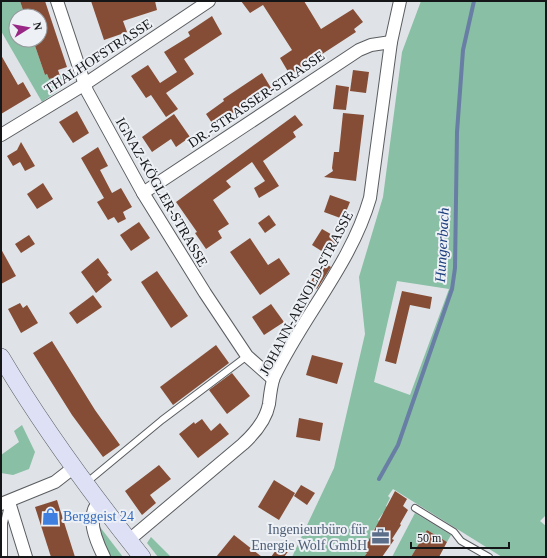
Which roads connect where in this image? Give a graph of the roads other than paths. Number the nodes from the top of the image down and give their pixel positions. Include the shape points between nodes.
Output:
1 (57, 1) edge
2 (209, 1) edge
3 (400, 1) edge
4 (391, 42) junction
5 (85, 84) junction
6 (1, 134) edge
7 (143, 193) junction
8 (247, 356) junction
9 (1, 357) edge
10 (273, 379) junction
11 (73, 468) junction
12 (85, 484) junction
13 (99, 502) junction
14 (5, 503) edge
15 (415, 508) dead end
16 (129, 540) junction
17 (3, 554) edge
18 (26, 557) edge
19 (104, 557) edge
20 (142, 557) edge
21 (489, 557) edge

1 - 5 street, IGNAZ-KÖGLER-STRASSE
2 - 5 street, THALHOFSTRASSE
3 - 4 street, JOHANN-ARNOLD-STRASSE
4 - 7 street, DR.-STRASSER-STRASSE via 359,50
4 - 10 street, JOHANN-ARNOLD-STRASSE via 370,198 363,223
5 - 6 street, THALHOFSTRASSE
5 - 7 street, IGNAZ-KÖGLER-STRASSE
7 - 8 street, IGNAZ-KÖGLER-STRASSE
8 - 10 street, IGNAZ-KÖGLER-STRASSE
8 - 12 lane via 162,420
9 - 11 main road via 40,421
10 - 16 street, JOHANN-ARNOLD-STRASSE via 264,418 252,436
11 - 12 main road
11 - 14 street via 55,482
12 - 13 main road
13 - 16 main road
13 - 19 street via 93,508 92,514 97,543
14 - 17 lane
14 - 18 street
15 - 21 lane via 454,532 461,541
16 - 20 main road

